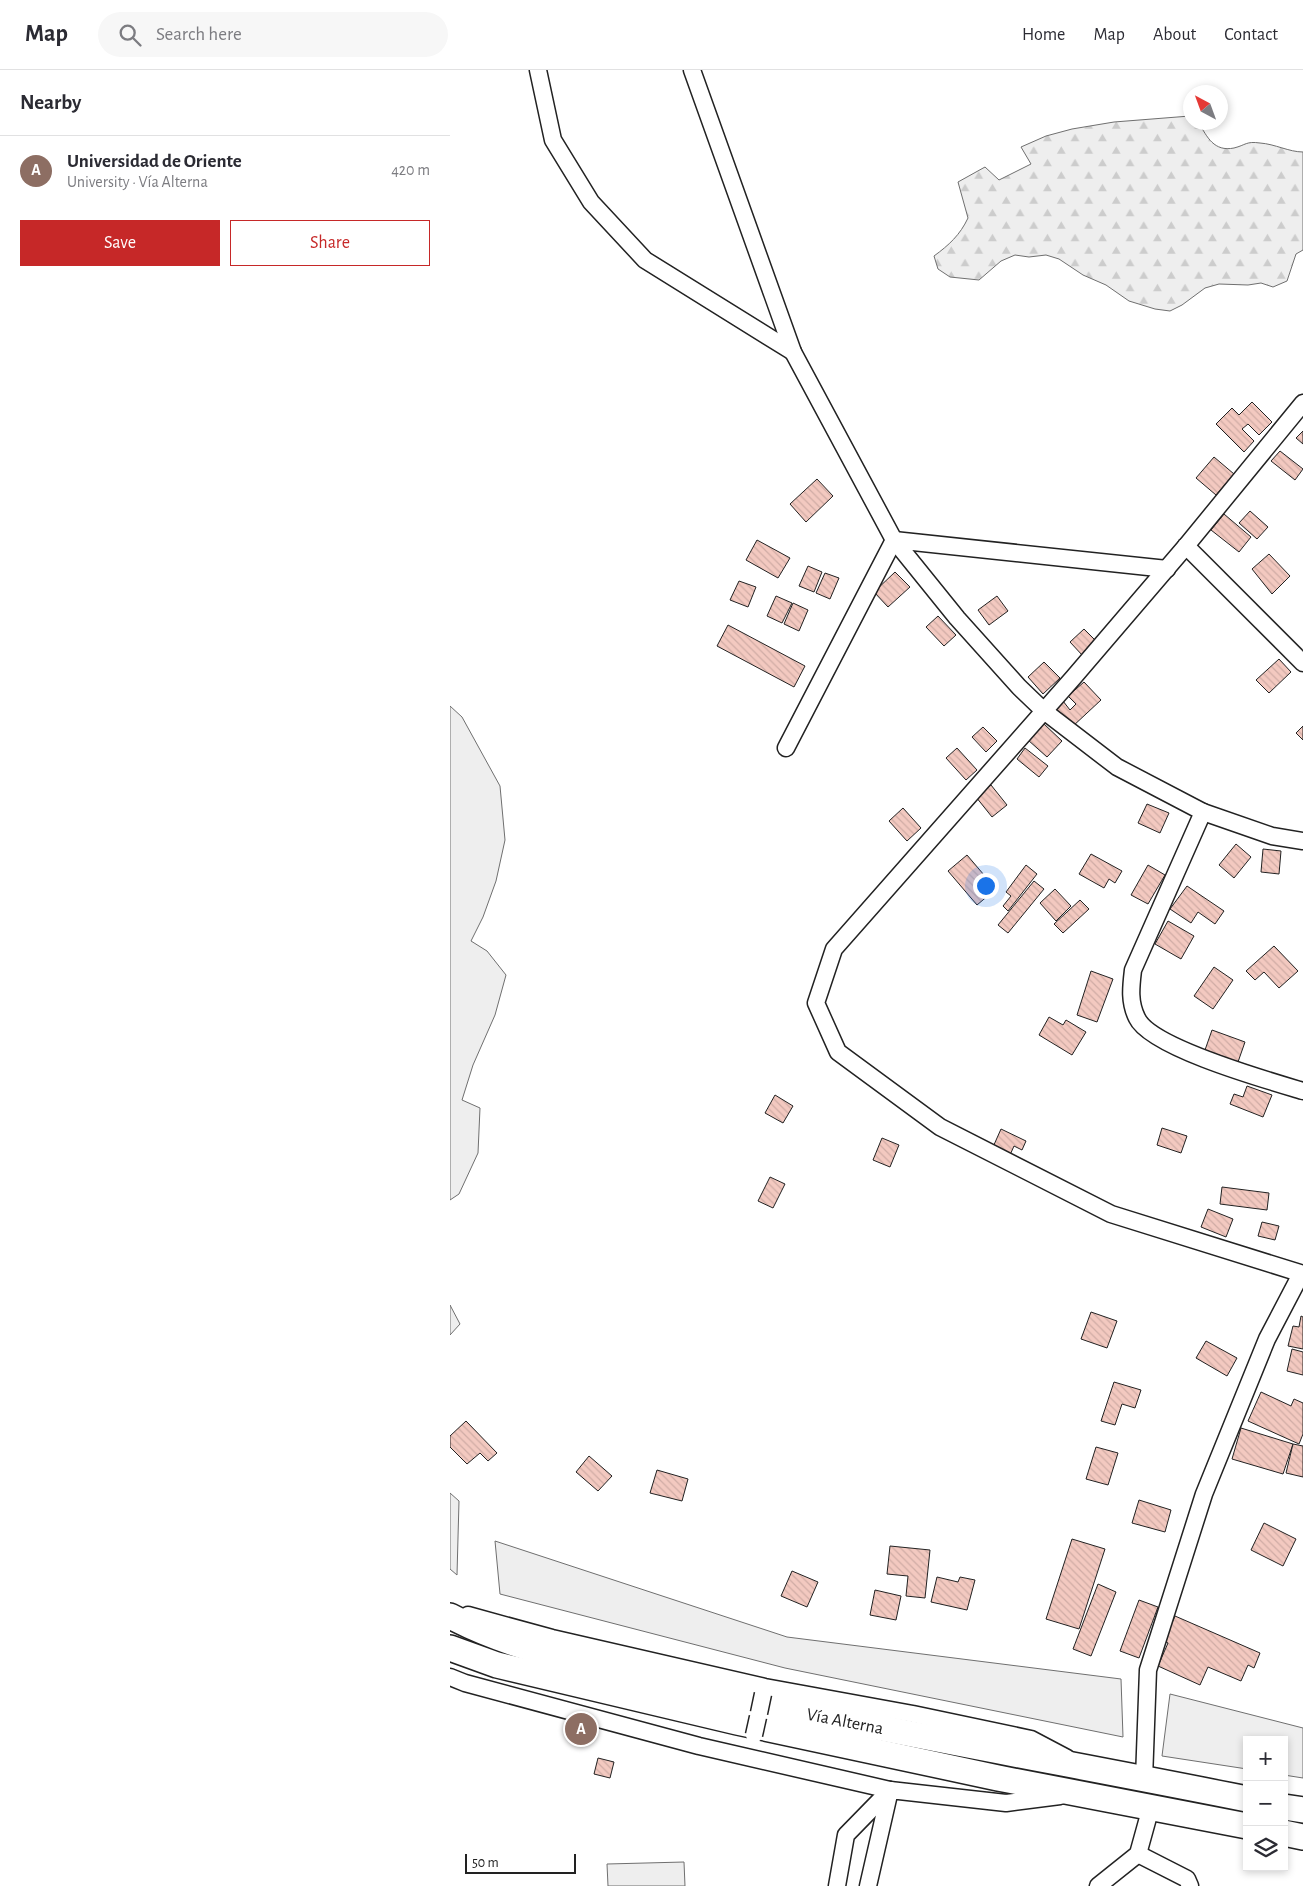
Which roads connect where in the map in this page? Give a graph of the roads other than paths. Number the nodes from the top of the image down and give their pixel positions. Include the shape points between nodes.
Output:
1 (538, 70) edge
2 (692, 70) edge
3 (793, 352) junction
4 (1303, 403) edge
5 (894, 540) junction
6 (1186, 546) junction
7 (1167, 569) junction
8 (1303, 663) edge
9 (1044, 711) junction
10 (786, 748) dead end
11 (1202, 812) junction
12 (1303, 841) edge
13 (1303, 1091) edge
14 (1302, 1274) edge
15 (450, 1609) edge
16 (450, 1616) edge
17 (450, 1648) edge
18 (450, 1677) edge
19 (764, 1690) junction
20 (749, 1757) junction
21 (1087, 1769) junction
22 (1144, 1779) junction
23 (890, 1790) junction
24 (1079, 1794) junction
25 (1243, 1798) edge
26 (1151, 1807) junction
27 (1288, 1808) edge
28 (1303, 1810) edge
29 (1243, 1825) edge
30 (1138, 1854) junction
31 (837, 1886) edge
32 (868, 1886) edge
33 (1098, 1886) edge
34 (1190, 1886) edge

1 - 3 street via 553,140 591,202 645,260
2 - 3 street
3 - 5 street
4 - 6 street
5 - 7 street
5 - 9 street via 957,618
5 - 10 street
6 - 7 street
6 - 8 street
7 - 9 street
9 - 11 street via 1118,767
9 - 14 street via 834,949 816,1003 834,1044 838,1052 940,1127 1111,1214
11 - 12 street via 1272,836
11 - 13 street via 1133,970 1130,997 1137,1020 1160,1039 1236,1071
14 - 22 street via 1267,1339 1204,1494 1148,1670
15 - 19 street via 552,1638
16 - 21 highway, Vía Alterna via 508,1642 569,1658 784,1709
17 - 24 highway, Vía Alterna via 497,1665 737,1722
18 - 20 street
19 - 20 street, bridge
19 - 21 street via 913,1714 1031,1739
20 - 23 street
21 - 22 highway, Vía Alterna
22 - 25 highway, Vía Alterna
23 - 24 street via 1006,1803
23 - 31 street via 846,1835
23 - 32 street
24 - 26 highway, Vía Alterna
26 - 29 highway, Vía Alterna
26 - 30 street
27 - 28 highway
30 - 33 street
30 - 34 street via 1187,1879

